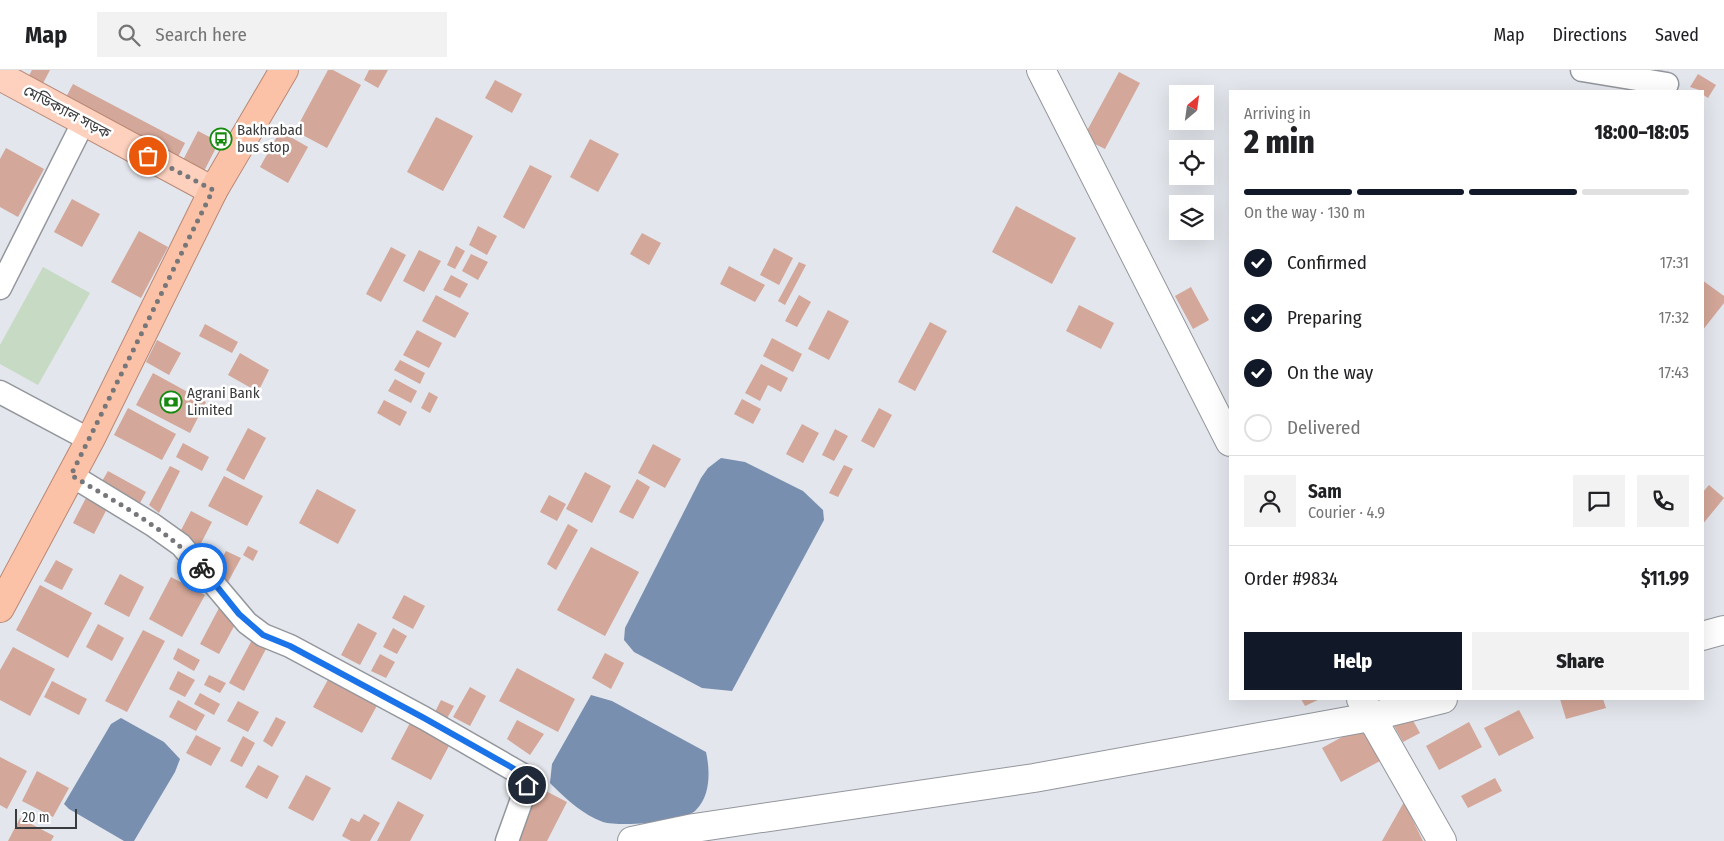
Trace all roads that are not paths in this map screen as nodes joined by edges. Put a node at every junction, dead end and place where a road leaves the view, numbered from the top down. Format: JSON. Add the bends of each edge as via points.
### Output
{"nodes":[{"id":1,"x":284,"y":70,"type":"edge"},
{"id":2,"x":1041,"y":70,"type":"edge"},
{"id":3,"x":1582,"y":70,"type":"edge"},
{"id":4,"x":0,"y":76,"type":"edge"},
{"id":5,"x":1663,"y":90,"type":"edge"},
{"id":6,"x":84,"y":120,"type":"junction"},
{"id":7,"x":213,"y":190,"type":"junction"},
{"id":8,"x":0,"y":288,"type":"edge"},
{"id":9,"x":0,"y":392,"type":"edge"},
{"id":10,"x":90,"y":440,"type":"junction"},
{"id":11,"x":1229,"y":440,"type":"edge"},
{"id":12,"x":71,"y":475,"type":"junction"},
{"id":13,"x":0,"y":608,"type":"edge"},
{"id":14,"x":1724,"y":630,"type":"edge"},
{"id":15,"x":1704,"y":635,"type":"edge"},
{"id":16,"x":1434,"y":700,"type":"edge"},
{"id":17,"x":1366,"y":708,"type":"edge"},
{"id":18,"x":507,"y":841,"type":"edge"},
{"id":19,"x":632,"y":841,"type":"edge"},
{"id":20,"x":1442,"y":841,"type":"edge"}],
"edges":[{"from":1,"to":7,"type":"highway"},
{"from":2,"to":11,"type":"street"},
{"from":3,"to":5,"type":"street","via":[[1666,84]]},
{"from":4,"to":6,"type":"main road","name":"মেডিক্যাল সড়ক"},
{"from":6,"to":7,"type":"main road","name":"মেডিক্যাল সড়ক"},
{"from":6,"to":8,"type":"street"},
{"from":7,"to":10,"type":"highway"},
{"from":9,"to":10,"type":"street"},
{"from":10,"to":12,"type":"highway"},
{"from":12,"to":13,"type":"highway"},
{"from":12,"to":18,"type":"street","via":[[181,545],[247,623],[263,635],[416,713],[523,775],[527,785]]},
{"from":14,"to":15,"type":"street"},
{"from":16,"to":17,"type":"street"},
{"from":17,"to":19,"type":"street","via":[[1034,778],[694,828]]},
{"from":17,"to":20,"type":"street"}]}
